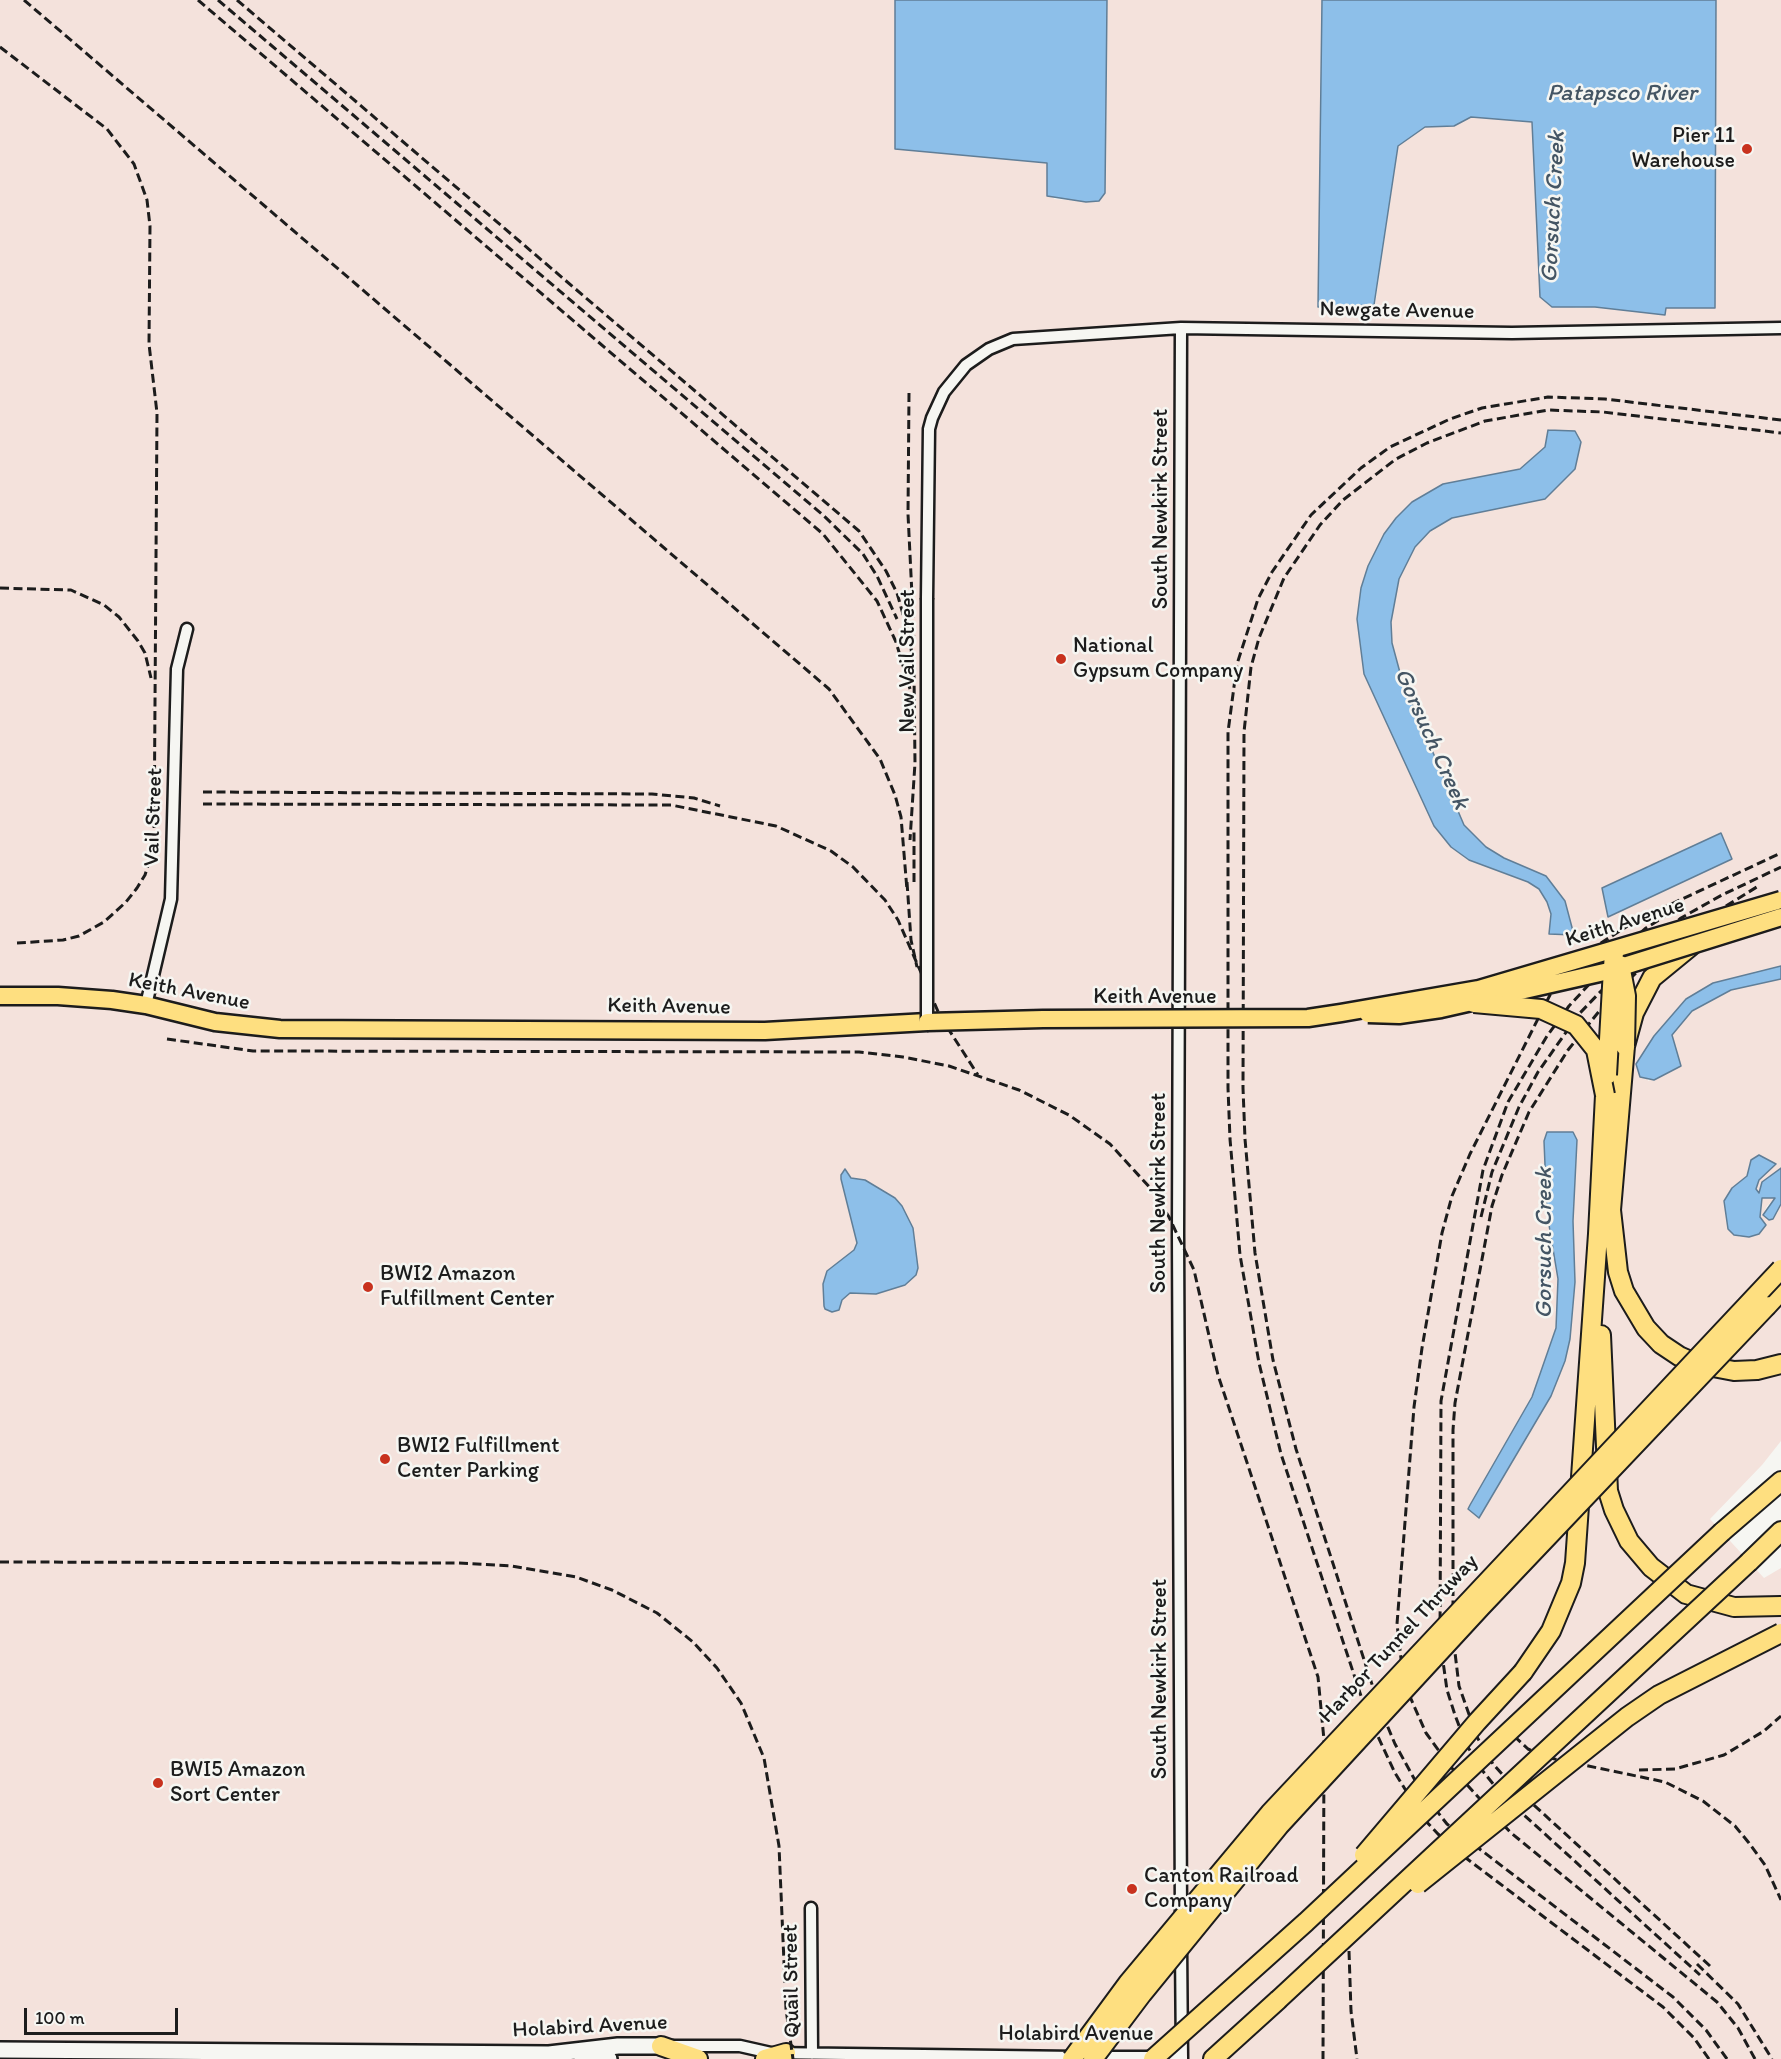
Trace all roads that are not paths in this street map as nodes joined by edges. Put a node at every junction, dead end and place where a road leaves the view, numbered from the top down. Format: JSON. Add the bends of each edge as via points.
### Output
{"nodes":[{"id":1,"x":1181,"y":328,"type":"junction"},
{"id":2,"x":1781,"y":328,"type":"edge"},
{"id":3,"x":1013,"y":339,"type":"joint"},
{"id":4,"x":187,"y":629,"type":"dead end"},
{"id":5,"x":1781,"y":900,"type":"edge"},
{"id":6,"x":1781,"y":917,"type":"edge"},
{"id":7,"x":1691,"y":946,"type":"junction"},
{"id":8,"x":1616,"y":962,"type":"junction"},
{"id":9,"x":0,"y":996,"type":"edge"},
{"id":10,"x":1474,"y":1003,"type":"junction"},
{"id":11,"x":146,"y":1005,"type":"junction"},
{"id":12,"x":1341,"y":1013,"type":"junction"},
{"id":13,"x":1178,"y":1017,"type":"junction"},
{"id":14,"x":977,"y":1018,"type":"dead end"},
{"id":15,"x":927,"y":1023,"type":"junction"},
{"id":16,"x":1625,"y":1046,"type":"junction"},
{"id":17,"x":1605,"y":1095,"type":"junction"},
{"id":18,"x":1598,"y":1234,"type":"junction"},
{"id":19,"x":1781,"y":1269,"type":"edge"},
{"id":20,"x":1781,"y":1292,"type":"edge"},
{"id":21,"x":1774,"y":1304,"type":"edge"},
{"id":22,"x":1781,"y":1364,"type":"edge"},
{"id":23,"x":1757,"y":1370,"type":"junction"},
{"id":24,"x":1781,"y":1371,"type":"edge"},
{"id":25,"x":1781,"y":1481,"type":"edge"},
{"id":26,"x":1781,"y":1531,"type":"edge"},
{"id":27,"x":1781,"y":1538,"type":"edge"},
{"id":28,"x":1749,"y":1562,"type":"junction"},
{"id":29,"x":1781,"y":1606,"type":"edge"},
{"id":30,"x":1781,"y":1634,"type":"edge"},
{"id":31,"x":811,"y":1908,"type":"dead end"},
{"id":32,"x":1306,"y":1922,"type":"junction"},
{"id":33,"x":1278,"y":2000,"type":"junction"},
{"id":34,"x":0,"y":2050,"type":"edge"},
{"id":35,"x":667,"y":2053,"type":"edge"},
{"id":36,"x":786,"y":2053,"type":"junction"},
{"id":37,"x":549,"y":2054,"type":"junction"},
{"id":38,"x":812,"y":2054,"type":"junction"},
{"id":39,"x":934,"y":2058,"type":"edge"},
{"id":40,"x":1182,"y":2058,"type":"edge"},
{"id":41,"x":609,"y":2059,"type":"edge"},
{"id":42,"x":698,"y":2059,"type":"edge"},
{"id":43,"x":765,"y":2059,"type":"edge"},
{"id":44,"x":1072,"y":2059,"type":"edge"},
{"id":45,"x":1093,"y":2059,"type":"edge"},
{"id":46,"x":1153,"y":2059,"type":"edge"},
{"id":47,"x":1212,"y":2059,"type":"edge"}],
"edges":[{"from":1,"to":2,"type":"street","name":"Newgate Avenue","via":[[1512,333]]},
{"from":1,"to":3,"type":"street","name":"Newgate Avenue"},
{"from":1,"to":13,"type":"street","name":"South Newkirk Street"},
{"from":3,"to":15,"type":"street","name":"New Vail Street","bridge":true,"via":[[966,365],[944,392],[929,429]]},
{"from":4,"to":11,"type":"street","name":"Vail Street","via":[[177,669],[171,898]]},
{"from":5,"to":8,"type":"main road","name":"Keith Avenue","bridge":true},
{"from":6,"to":7,"type":"main road","name":"Keith Avenue","bridge":true},
{"from":7,"to":8,"type":"main road","name":"Keith Avenue","bridge":true},
{"from":7,"to":16,"type":"highway","bridge":true,"via":[[1652,978],[1634,1013]]},
{"from":8,"to":10,"type":"main road","name":"Keith Avenue","bridge":true},
{"from":8,"to":12,"type":"main road","name":"Keith Avenue","bridge":true},
{"from":8,"to":16,"type":"highway","bridge":true,"via":[[1626,996]]},
{"from":8,"to":17,"type":"highway","bridge":true},
{"from":9,"to":11,"type":"main road","name":"Keith Avenue","via":[[58,996]]},
{"from":10,"to":12,"type":"main road","name":"Keith Avenue","bridge":true,"via":[[1399,1016]]},
{"from":10,"to":17,"type":"highway","bridge":true,"via":[[1542,1009],[1576,1025],[1596,1050]]},
{"from":11,"to":15,"type":"main road","name":"Keith Avenue","via":[[215,1022],[280,1029],[796,1030]]},
{"from":12,"to":15,"type":"main road","name":"Keith Avenue","bridge":true,"via":[[1308,1018]]},
{"from":13,"to":14,"type":"street","name":"Keith Avenue"},
{"from":13,"to":40,"type":"street","name":"South Newkirk Street"},
{"from":16,"to":23,"type":"highway","bridge":true,"via":[[1611,1210],[1614,1250],[1624,1291],[1646,1328],[1661,1344],[1697,1364],[1734,1371]]},
{"from":17,"to":18,"type":"highway"},
{"from":18,"to":29,"type":"highway","bridge":true,"via":[[1608,1491],[1621,1526],[1651,1567],[1686,1594],[1734,1607]]},
{"from":18,"to":32,"type":"highway","bridge":true,"via":[[1578,1538],[1571,1583],[1562,1607],[1523,1672]]},
{"from":19,"to":44,"type":"highway","name":"Harbor Tunnel Thruway","bridge":true,"via":[[1270,1813],[1128,1983]]},
{"from":20,"to":21,"type":"highway","name":"Harbor Tunnel Thruway"},
{"from":21,"to":45,"type":"highway","name":"Harbor Tunnel Thruway","bridge":true,"via":[[1481,1606],[1279,1826]]},
{"from":22,"to":23,"type":"highway"},
{"from":23,"to":24,"type":"highway"},
{"from":25,"to":32,"type":"highway","bridge":true},
{"from":26,"to":28,"type":"highway"},
{"from":27,"to":28,"type":"highway"},
{"from":28,"to":33,"type":"highway","bridge":true},
{"from":30,"to":33,"type":"highway","bridge":true,"via":[[1679,1684],[1627,1717]]},
{"from":31,"to":38,"type":"street","name":"Quail Street"},
{"from":32,"to":46,"type":"highway","bridge":true},
{"from":33,"to":47,"type":"highway"},
{"from":34,"to":37,"type":"main road","name":"Holabird Avenue"},
{"from":35,"to":36,"type":"street","name":"Holabird Avenue","via":[[740,2046]]},
{"from":35,"to":37,"type":"main road","name":"Holabird Avenue","via":[[618,2046]]},
{"from":35,"to":42,"type":"highway"},
{"from":36,"to":38,"type":"street","name":"Holabird Avenue"},
{"from":36,"to":43,"type":"highway"},
{"from":37,"to":41,"type":"main road"},
{"from":38,"to":39,"type":"street","name":"Holabird Avenue"},
{"from":39,"to":40,"type":"street","name":"Holabird Avenue"}]}
